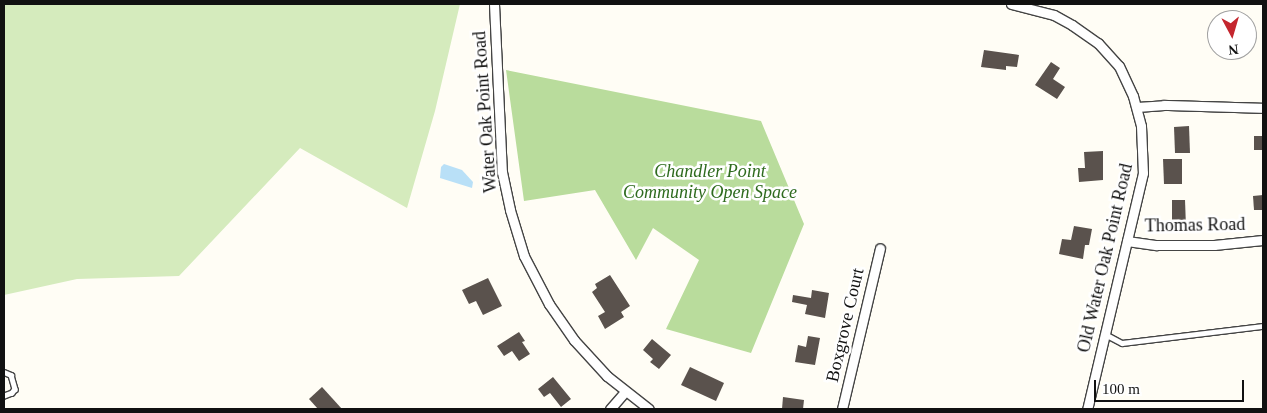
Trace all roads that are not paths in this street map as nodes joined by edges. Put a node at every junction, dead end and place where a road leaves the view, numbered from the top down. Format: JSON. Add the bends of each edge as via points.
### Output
{"nodes":[{"id":1,"x":494,"y":4,"type":"edge"},
{"id":2,"x":1011,"y":4,"type":"edge"},
{"id":3,"x":1137,"y":107,"type":"junction"},
{"id":4,"x":1263,"y":108,"type":"edge"},
{"id":5,"x":1263,"y":240,"type":"edge"},
{"id":6,"x":1127,"y":241,"type":"junction"},
{"id":7,"x":880,"y":248,"type":"dead end"},
{"id":8,"x":1263,"y":326,"type":"edge"},
{"id":9,"x":1104,"y":334,"type":"junction"},
{"id":10,"x":4,"y":372,"type":"edge"},
{"id":11,"x":625,"y":392,"type":"junction"},
{"id":12,"x":4,"y":396,"type":"edge"},
{"id":13,"x":610,"y":409,"type":"edge"},
{"id":14,"x":649,"y":409,"type":"edge"},
{"id":15,"x":842,"y":409,"type":"edge"},
{"id":16,"x":1087,"y":409,"type":"edge"}],
"edges":[{"from":1,"to":11,"type":"street","name":"Water Oak Point Road","via":[[502,172],[524,256],[549,304],[574,340],[592,362]]},
{"from":2,"to":3,"type":"street","name":"Old Water Oak Point Road","via":[[1054,15],[1098,43],[1119,66]]},
{"from":3,"to":4,"type":"street"},
{"from":3,"to":6,"type":"street","name":"Old Water Oak Point Road","via":[[1143,172]]},
{"from":5,"to":6,"type":"street","name":"Thomas Road","via":[[1214,245],[1157,245]]},
{"from":6,"to":9,"type":"street","name":"Old Water Oak Point Road"},
{"from":7,"to":15,"type":"street","name":"Boxgrove Court"},
{"from":8,"to":9,"type":"lane","via":[[1122,343]]},
{"from":9,"to":16,"type":"street","name":"Old Water Oak Point Road"},
{"from":10,"to":12,"type":"lane","via":[[11,375],[15,389]]},
{"from":11,"to":13,"type":"street"},
{"from":11,"to":14,"type":"street","name":"Water Oak Point Road"}]}
